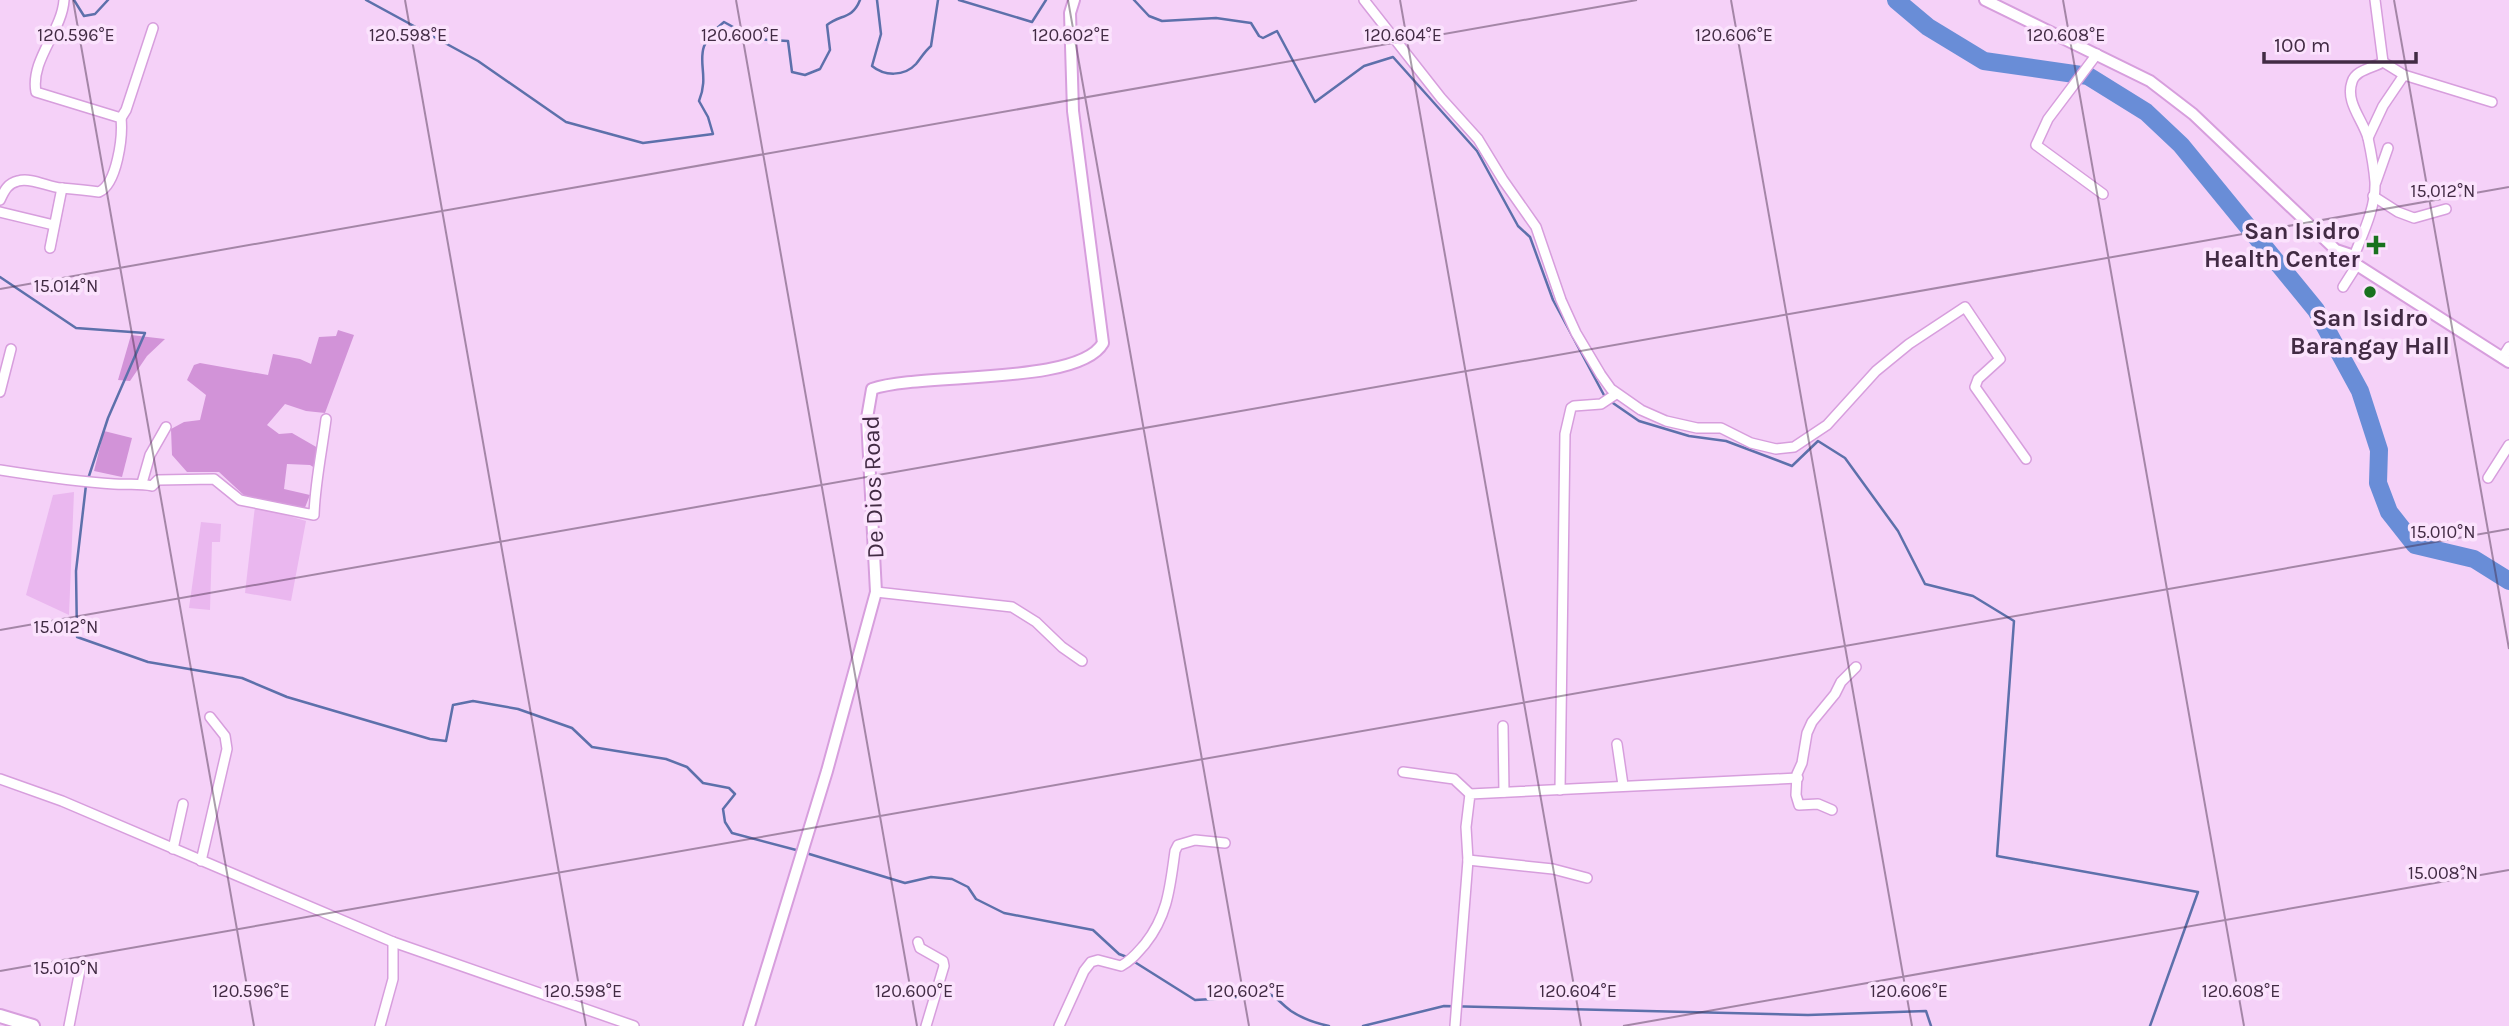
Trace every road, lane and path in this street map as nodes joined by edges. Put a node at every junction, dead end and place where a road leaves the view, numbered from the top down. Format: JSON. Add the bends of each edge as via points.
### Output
{"nodes":[{"id":1,"x":64,"y":0,"type":"edge"},
{"id":2,"x":1074,"y":0,"type":"edge"},
{"id":3,"x":1364,"y":0,"type":"edge"},
{"id":4,"x":1985,"y":0,"type":"edge"},
{"id":5,"x":2375,"y":0,"type":"edge"},
{"id":6,"x":153,"y":28,"type":"dead end"},
{"id":7,"x":2095,"y":58,"type":"junction"},
{"id":8,"x":2383,"y":62,"type":"junction"},
{"id":9,"x":2404,"y":75,"type":"junction"},
{"id":10,"x":2491,"y":102,"type":"dead end"},
{"id":11,"x":121,"y":118,"type":"junction"},
{"id":12,"x":2368,"y":138,"type":"junction"},
{"id":13,"x":2388,"y":148,"type":"dead end"},
{"id":14,"x":2375,"y":183,"type":"junction"},
{"id":15,"x":62,"y":188,"type":"junction"},
{"id":16,"x":2103,"y":194,"type":"dead end"},
{"id":17,"x":2373,"y":196,"type":"junction"},
{"id":18,"x":0,"y":200,"type":"edge"},
{"id":19,"x":2446,"y":209,"type":"dead end"},
{"id":20,"x":0,"y":212,"type":"edge"},
{"id":21,"x":54,"y":225,"type":"junction"},
{"id":22,"x":50,"y":248,"type":"dead end"},
{"id":23,"x":2355,"y":260,"type":"junction"},
{"id":24,"x":2343,"y":287,"type":"dead end"},
{"id":25,"x":2509,"y":347,"type":"edge"},
{"id":26,"x":11,"y":349,"type":"dead end"},
{"id":27,"x":2505,"y":360,"type":"edge"},
{"id":28,"x":0,"y":392,"type":"edge"},
{"id":29,"x":1614,"y":395,"type":"junction"},
{"id":30,"x":326,"y":419,"type":"dead end"},
{"id":31,"x":166,"y":426,"type":"dead end"},
{"id":32,"x":2509,"y":445,"type":"edge"},
{"id":33,"x":2026,"y":459,"type":"dead end"},
{"id":34,"x":0,"y":470,"type":"edge"},
{"id":35,"x":2488,"y":478,"type":"dead end"},
{"id":36,"x":142,"y":483,"type":"junction"},
{"id":37,"x":876,"y":592,"type":"junction"},
{"id":38,"x":1082,"y":661,"type":"dead end"},
{"id":39,"x":1856,"y":667,"type":"dead end"},
{"id":40,"x":210,"y":717,"type":"dead end"},
{"id":41,"x":1503,"y":726,"type":"dead end"},
{"id":42,"x":1617,"y":744,"type":"dead end"},
{"id":43,"x":1403,"y":772,"type":"dead end"},
{"id":44,"x":1798,"y":778,"type":"junction"},
{"id":45,"x":0,"y":779,"type":"edge"},
{"id":46,"x":1623,"y":785,"type":"junction"},
{"id":47,"x":1560,"y":790,"type":"junction"},
{"id":48,"x":1504,"y":792,"type":"junction"},
{"id":49,"x":1470,"y":794,"type":"junction"},
{"id":50,"x":183,"y":804,"type":"dead end"},
{"id":51,"x":1832,"y":810,"type":"dead end"},
{"id":52,"x":1225,"y":842,"type":"dead end"},
{"id":53,"x":173,"y":849,"type":"junction"},
{"id":54,"x":1468,"y":860,"type":"junction"},
{"id":55,"x":201,"y":861,"type":"junction"},
{"id":56,"x":1587,"y":878,"type":"dead end"},
{"id":57,"x":393,"y":942,"type":"junction"},
{"id":58,"x":918,"y":942,"type":"dead end"},
{"id":59,"x":81,"y":965,"type":"dead end"},
{"id":60,"x":0,"y":1016,"type":"edge"},
{"id":61,"x":33,"y":1026,"type":"edge"},
{"id":62,"x":69,"y":1026,"type":"edge"},
{"id":63,"x":380,"y":1026,"type":"edge"},
{"id":64,"x":634,"y":1026,"type":"edge"},
{"id":65,"x":749,"y":1026,"type":"edge"},
{"id":66,"x":926,"y":1026,"type":"edge"},
{"id":67,"x":1059,"y":1026,"type":"edge"},
{"id":68,"x":1455,"y":1026,"type":"edge"}],
"edges":[{"from":1,"to":11,"type":"street","via":[[35,80],[36,92]]},
{"from":2,"to":37,"type":"street","name":"De Dios Road","via":[[1070,13],[1073,111],[1103,343],[1086,358],[1050,369],[872,389],[867,418]]},
{"from":3,"to":29,"type":"street","via":[[1471,130],[1536,227],[1576,333]]},
{"from":4,"to":7,"type":"street"},
{"from":5,"to":8,"type":"street"},
{"from":6,"to":11,"type":"street"},
{"from":7,"to":16,"type":"street","via":[[2048,119],[2036,145]]},
{"from":7,"to":23,"type":"street","via":[[2150,81],[2193,114],[2336,250]]},
{"from":8,"to":9,"type":"street"},
{"from":8,"to":12,"type":"street","via":[[2352,78],[2351,101]]},
{"from":9,"to":10,"type":"street"},
{"from":9,"to":12,"type":"street"},
{"from":11,"to":15,"type":"street","via":[[119,151],[106,188],[99,192]]},
{"from":12,"to":14,"type":"street"},
{"from":13,"to":14,"type":"street"},
{"from":14,"to":17,"type":"street"},
{"from":15,"to":18,"type":"street","via":[[16,181],[8,185]]},
{"from":15,"to":21,"type":"street"},
{"from":17,"to":19,"type":"street","via":[[2414,218]]},
{"from":17,"to":23,"type":"street"},
{"from":20,"to":21,"type":"street"},
{"from":21,"to":22,"type":"street"},
{"from":23,"to":24,"type":"street"},
{"from":23,"to":27,"type":"street"},
{"from":25,"to":27,"type":"street"},
{"from":26,"to":28,"type":"street"},
{"from":29,"to":33,"type":"street","via":[[1666,421],[1721,429],[1751,443],[1786,450],[1827,425],[1875,370],[1965,307],[2000,359],[1975,387]]},
{"from":29,"to":47,"type":"street","via":[[1601,404],[1571,408],[1565,434]]},
{"from":30,"to":36,"type":"street","via":[[314,515],[240,500],[214,479],[158,480],[152,486]]},
{"from":31,"to":36,"type":"street","via":[[150,454]]},
{"from":32,"to":35,"type":"street"},
{"from":34,"to":36,"type":"street"},
{"from":37,"to":38,"type":"street","via":[[1012,607]]},
{"from":37,"to":65,"type":"street","name":"De Dios Road"},
{"from":39,"to":44,"type":"street","via":[[1812,722]]},
{"from":40,"to":55,"type":"street","via":[[225,736],[227,749]]},
{"from":41,"to":48,"type":"street"},
{"from":42,"to":46,"type":"street"},
{"from":43,"to":49,"type":"street","via":[[1454,779]]},
{"from":44,"to":46,"type":"street"},
{"from":44,"to":51,"type":"street","via":[[1799,805],[1818,804]]},
{"from":45,"to":53,"type":"street"},
{"from":46,"to":47,"type":"street"},
{"from":47,"to":48,"type":"street"},
{"from":48,"to":49,"type":"street"},
{"from":49,"to":54,"type":"street"},
{"from":50,"to":53,"type":"street"},
{"from":52,"to":67,"type":"street","via":[[1195,840],[1178,845],[1167,907],[1155,931],[1121,966],[1091,962]]},
{"from":53,"to":55,"type":"street"},
{"from":54,"to":56,"type":"street","via":[[1553,869]]},
{"from":54,"to":68,"type":"street"},
{"from":55,"to":57,"type":"street"},
{"from":57,"to":63,"type":"street","via":[[393,979]]},
{"from":57,"to":64,"type":"street"},
{"from":58,"to":66,"type":"street","via":[[944,966]]},
{"from":59,"to":62,"type":"street"},
{"from":60,"to":61,"type":"main road"}]}
